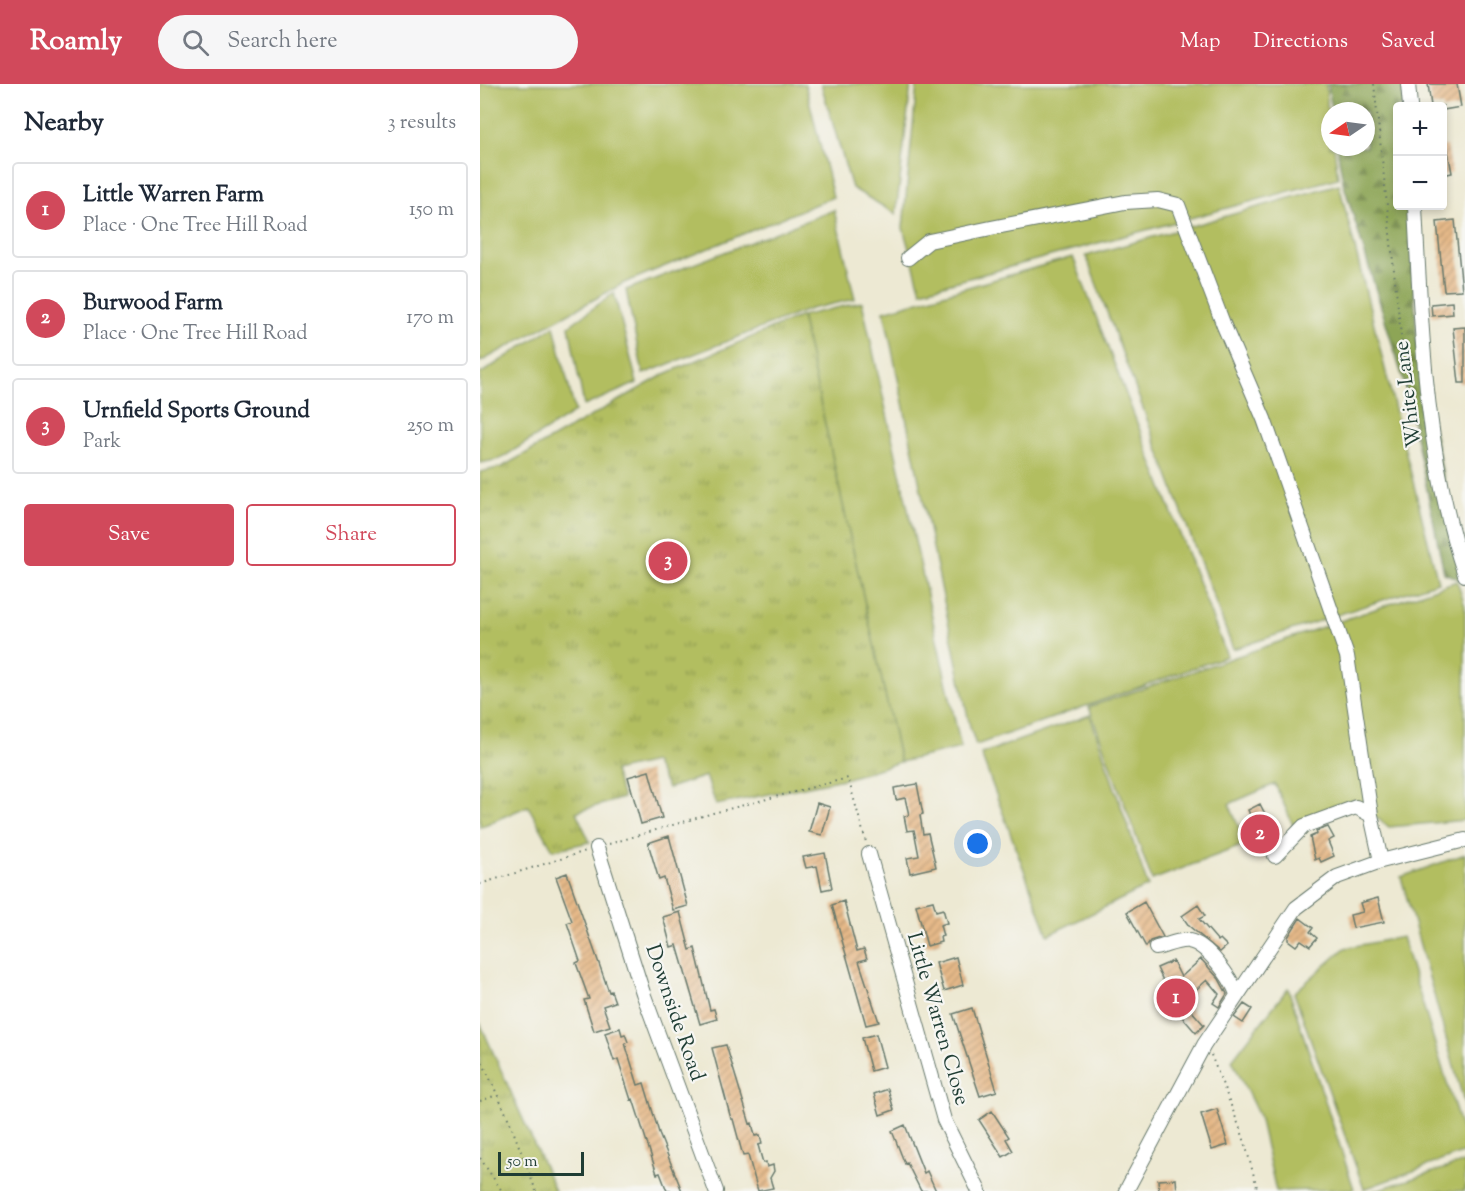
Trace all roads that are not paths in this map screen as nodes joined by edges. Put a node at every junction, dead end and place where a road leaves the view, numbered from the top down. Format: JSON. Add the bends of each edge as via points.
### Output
{"nodes":[{"id":1,"x":1408,"y":84,"type":"edge"},
{"id":2,"x":1410,"y":102,"type":"edge"},
{"id":3,"x":1414,"y":210,"type":"edge"},
{"id":4,"x":909,"y":258,"type":"dead end"},
{"id":5,"x":1465,"y":575,"type":"edge"},
{"id":6,"x":1371,"y":815,"type":"junction"},
{"id":7,"x":1465,"y":840,"type":"edge"},
{"id":8,"x":597,"y":848,"type":"road end"},
{"id":9,"x":869,"y":854,"type":"road end"},
{"id":10,"x":1275,"y":856,"type":"dead end"},
{"id":11,"x":1381,"y":861,"type":"junction"},
{"id":12,"x":1156,"y":948,"type":"dead end"},
{"id":13,"x":1237,"y":994,"type":"junction"},
{"id":14,"x":716,"y":1191,"type":"edge"},
{"id":15,"x":979,"y":1191,"type":"edge"},
{"id":16,"x":1126,"y":1191,"type":"edge"}],
"edges":[{"from":1,"to":2,"type":"street"},
{"from":3,"to":5,"type":"street","name":"White Lane","via":[[1427,400],[1453,540]]},
{"from":4,"to":6,"type":"street","via":[[929,241],[991,228],[1125,202],[1158,200],[1178,205],[1264,419],[1347,656]]},
{"from":6,"to":10,"type":"street","via":[[1356,807],[1304,826]]},
{"from":6,"to":11,"type":"street"},
{"from":7,"to":11,"type":"street"},
{"from":8,"to":14,"type":"street","name":"Downside Road","via":[[643,993]]},
{"from":9,"to":15,"type":"street","name":"Little Warren Close","via":[[944,1120]]},
{"from":11,"to":13,"type":"street","via":[[1337,877],[1296,908]]},
{"from":12,"to":13,"type":"street","via":[[1184,941],[1196,943],[1231,978]]},
{"from":13,"to":16,"type":"street","via":[[1204,1045]]}]}
